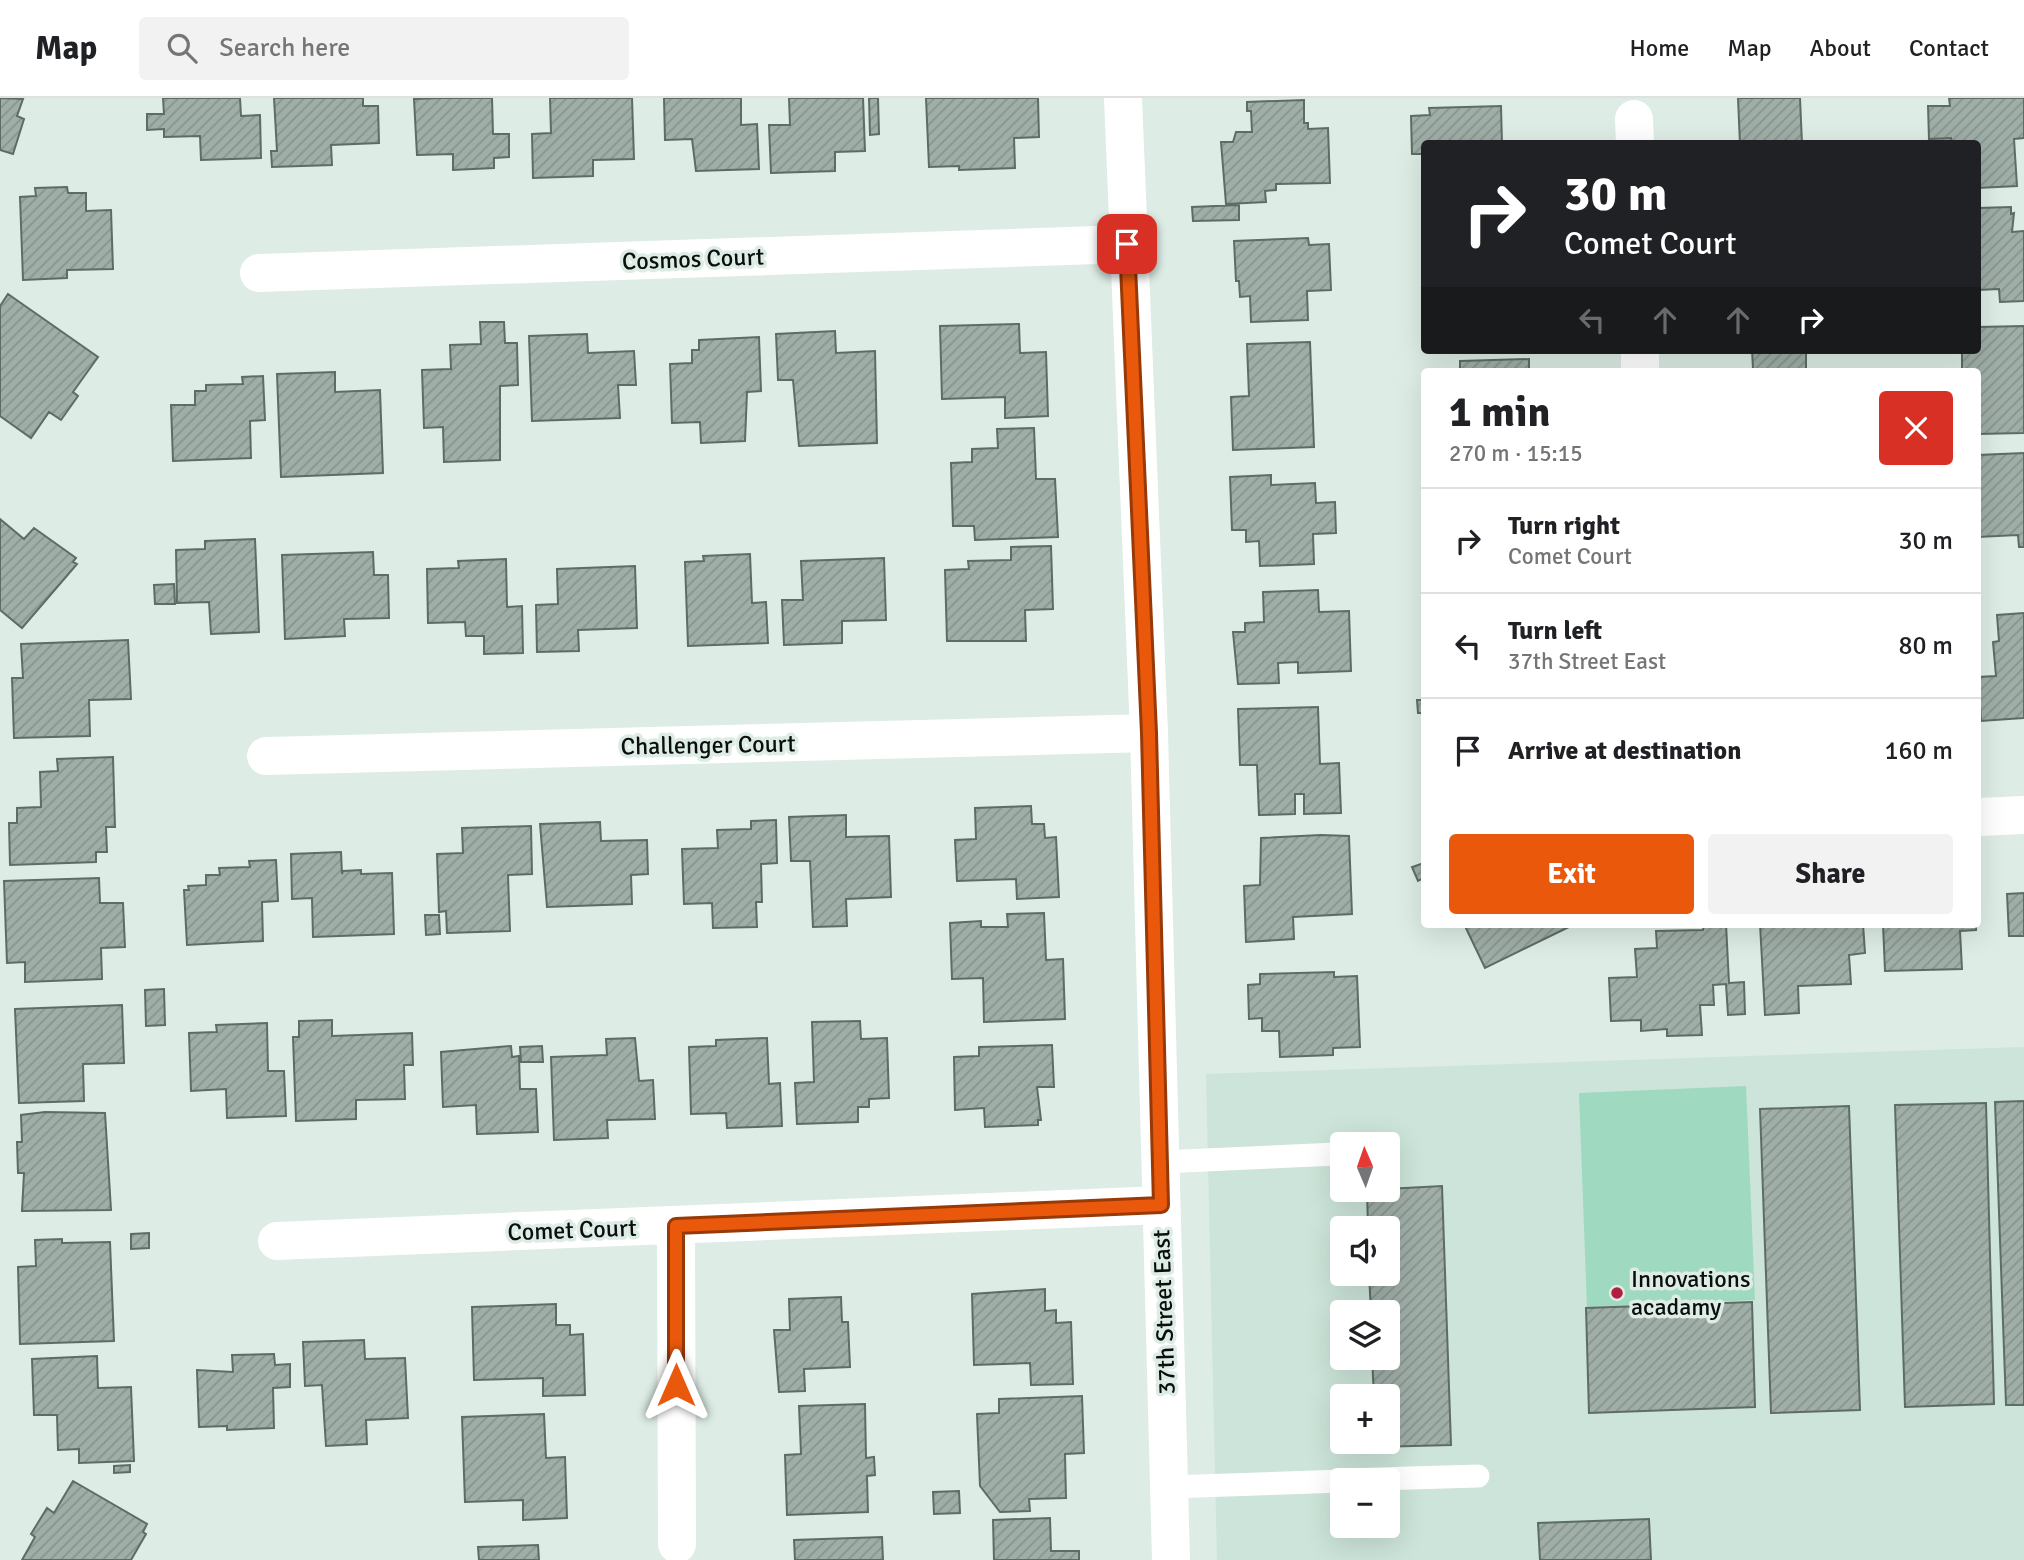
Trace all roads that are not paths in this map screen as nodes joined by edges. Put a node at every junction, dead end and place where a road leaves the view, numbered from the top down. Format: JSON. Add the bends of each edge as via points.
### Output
{"nodes":[{"id":1,"x":1123,"y":98,"type":"edge"},
{"id":2,"x":1127,"y":244,"type":"junction"},
{"id":3,"x":259,"y":273,"type":"dead end"},
{"id":4,"x":1149,"y":733,"type":"junction"},
{"id":5,"x":266,"y":756,"type":"dead end"},
{"id":6,"x":2024,"y":816,"type":"edge"},
{"id":7,"x":1981,"y":817,"type":"edge"},
{"id":8,"x":1330,"y":1154,"type":"edge"},
{"id":9,"x":1160,"y":1162,"type":"junction"},
{"id":10,"x":1161,"y":1205,"type":"junction"},
{"id":11,"x":676,"y":1226,"type":"junction"},
{"id":12,"x":276,"y":1241,"type":"dead end"},
{"id":13,"x":1478,"y":1476,"type":"dead end"},
{"id":14,"x":1400,"y":1478,"type":"edge"},
{"id":15,"x":1330,"y":1481,"type":"edge"},
{"id":16,"x":1169,"y":1487,"type":"junction"},
{"id":17,"x":677,"y":1544,"type":"dead end"},
{"id":18,"x":1171,"y":1560,"type":"edge"}],
"edges":[{"from":1,"to":2,"type":"street","name":"37th Street East"},
{"from":2,"to":3,"type":"street","name":"Cosmos Court"},
{"from":2,"to":4,"type":"street","name":"37th Street East"},
{"from":4,"to":5,"type":"street","name":"Challenger Court"},
{"from":4,"to":9,"type":"street","name":"37th Street East"},
{"from":6,"to":7,"type":"street"},
{"from":8,"to":9,"type":"lane"},
{"from":9,"to":10,"type":"street","name":"37th Street East"},
{"from":10,"to":11,"type":"street","name":"Comet Court"},
{"from":10,"to":16,"type":"street","name":"37th Street East"},
{"from":11,"to":12,"type":"street","name":"Comet Court"},
{"from":11,"to":17,"type":"street"},
{"from":13,"to":14,"type":"lane"},
{"from":15,"to":16,"type":"lane"},
{"from":16,"to":18,"type":"street","name":"37th Street East"}]}
